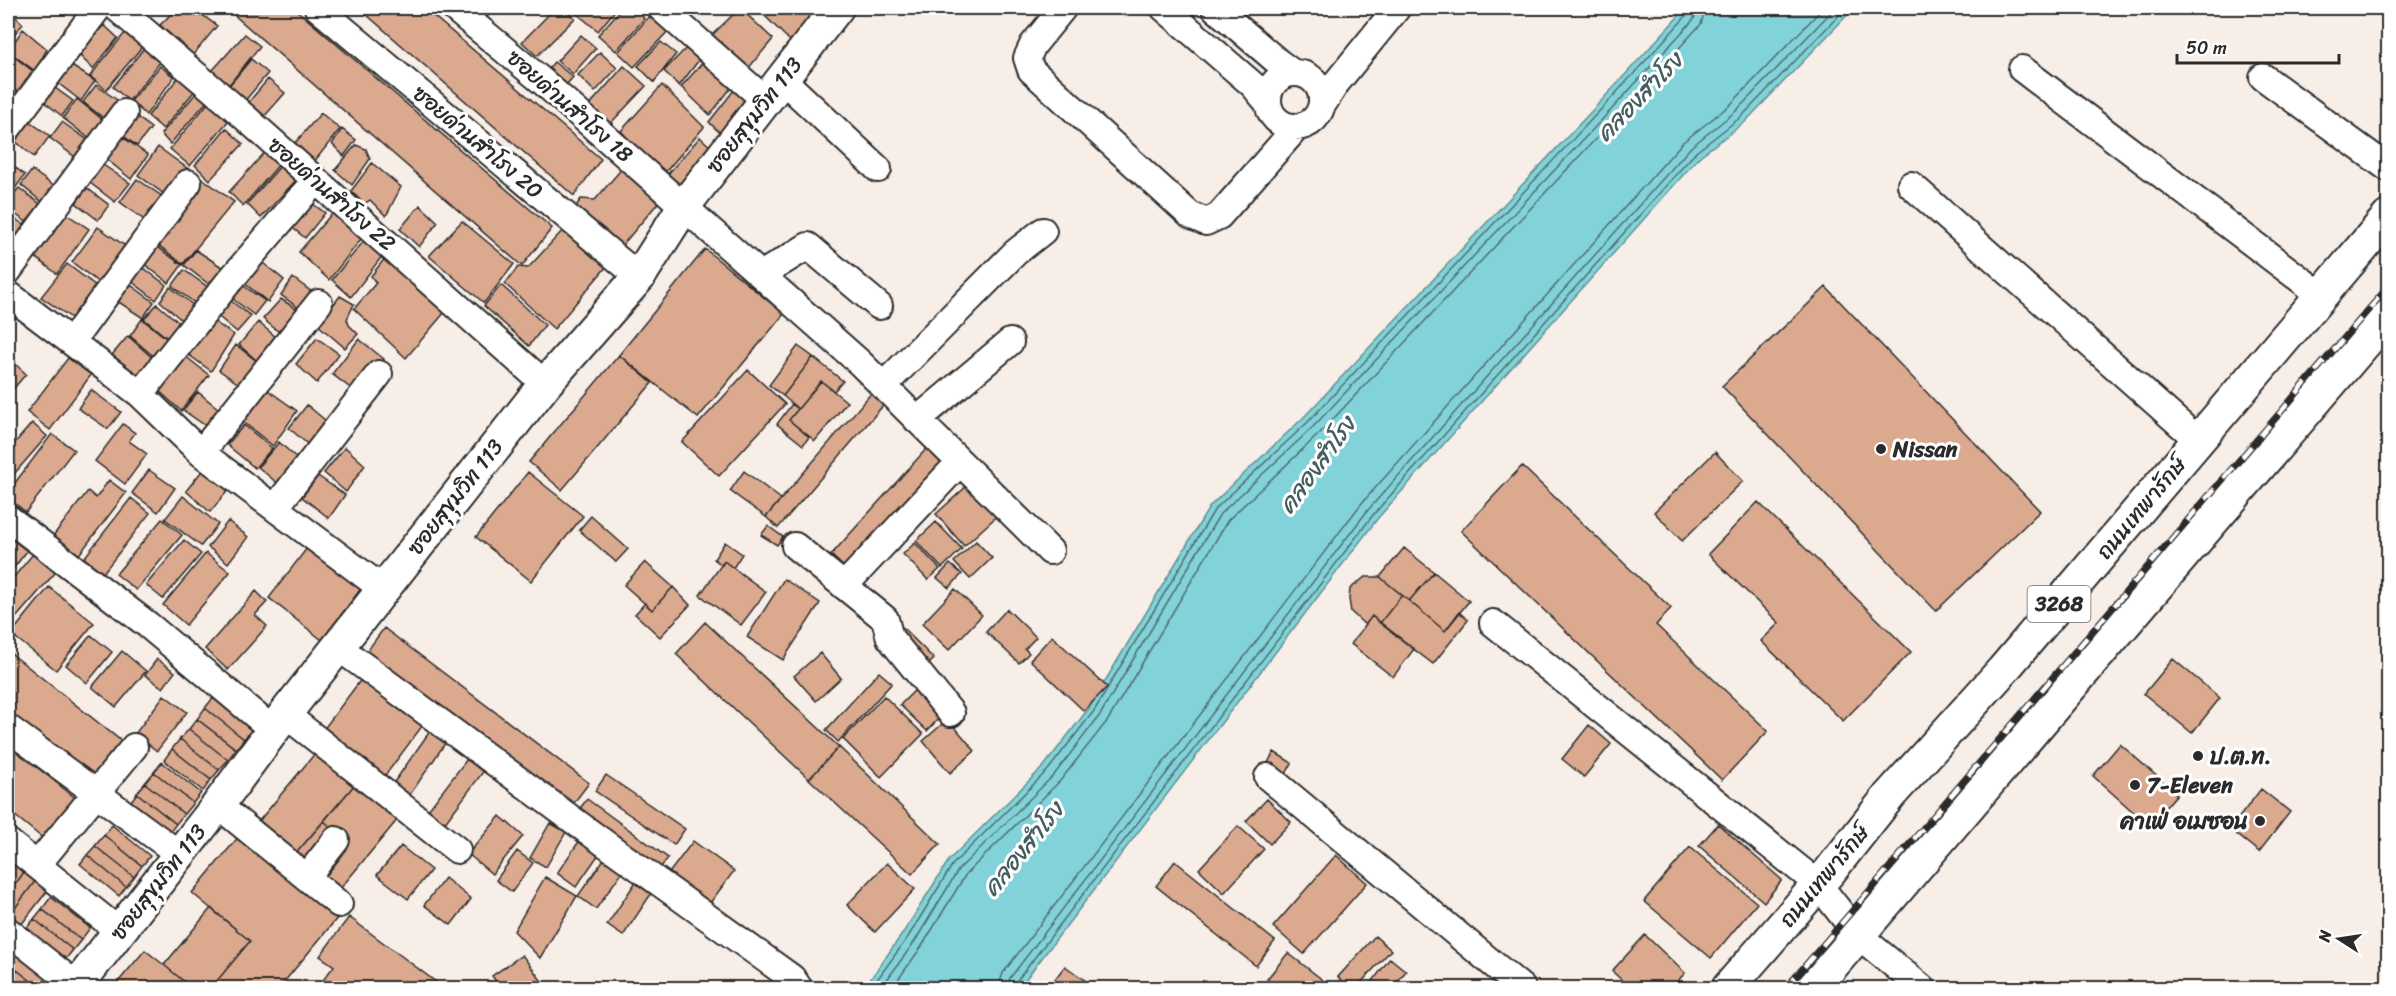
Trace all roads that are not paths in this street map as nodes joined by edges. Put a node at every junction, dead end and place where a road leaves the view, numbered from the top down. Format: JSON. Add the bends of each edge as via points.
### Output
{"nodes":[{"id":1,"x":98,"y":8,"type":"edge"},
{"id":2,"x":117,"y":8,"type":"edge"},
{"id":3,"x":318,"y":8,"type":"edge"},
{"id":4,"x":454,"y":8,"type":"edge"},
{"id":5,"x":661,"y":8,"type":"edge"},
{"id":6,"x":837,"y":8,"type":"edge"},
{"id":7,"x":1063,"y":8,"type":"edge"},
{"id":8,"x":1164,"y":8,"type":"edge"},
{"id":9,"x":1215,"y":8,"type":"edge"},
{"id":10,"x":1397,"y":8,"type":"edge"},
{"id":11,"x":2022,"y":69,"type":"dead end"},
{"id":12,"x":1293,"y":73,"type":"junction"},
{"id":13,"x":2263,"y":76,"type":"dead end"},
{"id":14,"x":774,"y":90,"type":"junction"},
{"id":15,"x":1268,"y":103,"type":"junction"},
{"id":16,"x":1321,"y":107,"type":"junction"},
{"id":17,"x":124,"y":113,"type":"dead end"},
{"id":18,"x":8,"y":128,"type":"edge"},
{"id":19,"x":1296,"y":128,"type":"junction"},
{"id":20,"x":2388,"y":168,"type":"edge"},
{"id":21,"x":878,"y":170,"type":"dead end"},
{"id":22,"x":315,"y":181,"type":"junction"},
{"id":23,"x":188,"y":183,"type":"dead end"},
{"id":24,"x":1911,"y":186,"type":"dead end"},
{"id":25,"x":684,"y":206,"type":"junction"},
{"id":26,"x":2388,"y":218,"type":"edge"},
{"id":27,"x":1043,"y":231,"type":"dead end"},
{"id":28,"x":8,"y":272,"type":"edge"},
{"id":29,"x":760,"y":274,"type":"junction"},
{"id":30,"x":639,"y":277,"type":"junction"},
{"id":31,"x":8,"y":294,"type":"edge"},
{"id":32,"x":2321,"y":295,"type":"junction"},
{"id":33,"x":319,"y":303,"type":"dead end"},
{"id":34,"x":879,"y":306,"type":"dead end"},
{"id":35,"x":2383,"y":332,"type":"edge"},
{"id":36,"x":72,"y":341,"type":"junction"},
{"id":37,"x":1010,"y":342,"type":"dead end"},
{"id":38,"x":379,"y":374,"type":"dead end"},
{"id":39,"x":545,"y":384,"type":"junction"},
{"id":40,"x":883,"y":386,"type":"junction"},
{"id":41,"x":140,"y":394,"type":"junction"},
{"id":42,"x":917,"y":420,"type":"junction"},
{"id":43,"x":2198,"y":440,"type":"junction"},
{"id":44,"x":201,"y":453,"type":"junction"},
{"id":45,"x":960,"y":462,"type":"junction"},
{"id":46,"x":275,"y":508,"type":"junction"},
{"id":47,"x":8,"y":518,"type":"edge"},
{"id":48,"x":795,"y":546,"type":"dead end"},
{"id":49,"x":1050,"y":551,"type":"dead end"},
{"id":50,"x":844,"y":586,"type":"junction"},
{"id":51,"x":383,"y":589,"type":"junction"},
{"id":52,"x":1493,"y":623,"type":"dead end"},
{"id":53,"x":338,"y":647,"type":"junction"},
{"id":54,"x":951,"y":713,"type":"dead end"},
{"id":55,"x":279,"y":722,"type":"junction"},
{"id":56,"x":8,"y":728,"type":"edge"},
{"id":57,"x":134,"y":747,"type":"dead end"},
{"id":58,"x":1268,"y":777,"type":"dead end"},
{"id":59,"x":95,"y":794,"type":"junction"},
{"id":60,"x":218,"y":805,"type":"junction"},
{"id":61,"x":336,"y":840,"type":"dead end"},
{"id":62,"x":8,"y":842,"type":"edge"},
{"id":63,"x":457,"y":850,"type":"dead end"},
{"id":64,"x":179,"y":854,"type":"junction"},
{"id":65,"x":37,"y":866,"type":"junction"},
{"id":66,"x":308,"y":877,"type":"junction"},
{"id":67,"x":1818,"y":884,"type":"junction"},
{"id":68,"x":339,"y":904,"type":"dead end"},
{"id":69,"x":8,"y":931,"type":"edge"},
{"id":70,"x":120,"y":932,"type":"junction"},
{"id":71,"x":1858,"y":935,"type":"junction"},
{"id":72,"x":78,"y":988,"type":"edge"},
{"id":73,"x":799,"y":988,"type":"edge"},
{"id":74,"x":1522,"y":988,"type":"edge"},
{"id":75,"x":1728,"y":988,"type":"edge"},
{"id":76,"x":1813,"y":988,"type":"edge"},
{"id":77,"x":1922,"y":988,"type":"edge"}],
"edges":[{"from":1,"to":18,"type":"street"},
{"from":2,"to":22,"type":"street","name":"ซอยด่านสำโรง 22"},
{"from":3,"to":30,"type":"street","name":"ซอยด่านสำโรง 20"},
{"from":4,"to":25,"type":"street","name":"ซอยด่านสำโรง 18"},
{"from":5,"to":14,"type":"street"},
{"from":6,"to":14,"type":"main road","name":"ซอยสุขุมวิท 113"},
{"from":7,"to":19,"type":"street","via":[[1033,45],[1027,58],[1031,70],[1190,215],[1206,222],[1219,216]]},
{"from":8,"to":15,"type":"street","via":[[1253,85]]},
{"from":9,"to":12,"type":"street"},
{"from":10,"to":16,"type":"street"},
{"from":11,"to":32,"type":"street"},
{"from":12,"to":15,"type":"street","via":[[1273,83]]},
{"from":12,"to":16,"type":"street","via":[[1307,75],[1314,81],[1322,97]]},
{"from":13,"to":20,"type":"street"},
{"from":14,"to":21,"type":"street"},
{"from":14,"to":25,"type":"main road","name":"ซอยสุขุมวิท 113"},
{"from":15,"to":19,"type":"street","via":[[1279,123]]},
{"from":16,"to":19,"type":"street","via":[[1312,122]]},
{"from":17,"to":28,"type":"street"},
{"from":22,"to":39,"type":"street","name":"ซอยด่านสำโรง 22"},
{"from":22,"to":41,"type":"street"},
{"from":23,"to":36,"type":"street"},
{"from":24,"to":43,"type":"street"},
{"from":25,"to":29,"type":"street","name":"ซอยด่านสำโรง 18"},
{"from":25,"to":30,"type":"main road","name":"ซอยสุขุมวิท 113"},
{"from":26,"to":32,"type":"main road","name":"ถนนเทพารักษ์","number":"3268"},
{"from":27,"to":40,"type":"street","via":[[1014,253]]},
{"from":29,"to":34,"type":"street","via":[[808,246]]},
{"from":29,"to":40,"type":"street","name":"ซอยด่านสำโรง 18"},
{"from":30,"to":39,"type":"main road","name":"ซอยสุขุมวิท 113"},
{"from":31,"to":36,"type":"street"},
{"from":32,"to":43,"type":"main road","name":"ถนนเทพารักษ์","number":"3268"},
{"from":33,"to":44,"type":"street"},
{"from":35,"to":71,"type":"main road","number":"3268"},
{"from":36,"to":41,"type":"street"},
{"from":37,"to":42,"type":"street"},
{"from":38,"to":46,"type":"street"},
{"from":39,"to":51,"type":"main road","name":"ซอยสุขุมวิท 113"},
{"from":40,"to":42,"type":"street","name":"ซอยด่านสำโรง 18"},
{"from":41,"to":44,"type":"street"},
{"from":42,"to":45,"type":"street","name":"ซอยด่านสำโรง 18"},
{"from":43,"to":67,"type":"main road","name":"ถนนเทพารักษ์","number":"3268","via":[[2003,670],[1890,795]]},
{"from":44,"to":46,"type":"street"},
{"from":45,"to":49,"type":"street","name":"ซอยด่านสำโรง 18"},
{"from":45,"to":50,"type":"street"},
{"from":46,"to":51,"type":"street"},
{"from":47,"to":55,"type":"street"},
{"from":48,"to":50,"type":"street"},
{"from":50,"to":54,"type":"street","via":[[885,619],[890,638]]},
{"from":51,"to":53,"type":"main road","name":"ซอยสุขุมวิท 113"},
{"from":52,"to":67,"type":"street"},
{"from":53,"to":55,"type":"main road","name":"ซอยสุขุมวิท 113"},
{"from":53,"to":73,"type":"street","via":[[792,978]]},
{"from":55,"to":60,"type":"main road","name":"ซอยสุขุมวิท 113"},
{"from":55,"to":63,"type":"street"},
{"from":56,"to":59,"type":"street"},
{"from":57,"to":59,"type":"street"},
{"from":58,"to":74,"type":"street"},
{"from":59,"to":64,"type":"street"},
{"from":59,"to":65,"type":"street"},
{"from":60,"to":64,"type":"main road","name":"ซอยสุขุมวิท 113"},
{"from":60,"to":66,"type":"street"},
{"from":61,"to":66,"type":"street"},
{"from":62,"to":65,"type":"street"},
{"from":64,"to":70,"type":"main road","name":"ซอยสุขุมวิท 113"},
{"from":65,"to":70,"type":"street"},
{"from":66,"to":68,"type":"street"},
{"from":67,"to":71,"type":"street"},
{"from":67,"to":75,"type":"main road","name":"ถนนเทพารักษ์","number":"3268"},
{"from":69,"to":72,"type":"street"},
{"from":70,"to":72,"type":"main road","name":"ซอยสุขุมวิท 113"},
{"from":71,"to":76,"type":"main road","number":"3268"},
{"from":71,"to":77,"type":"street"}]}
